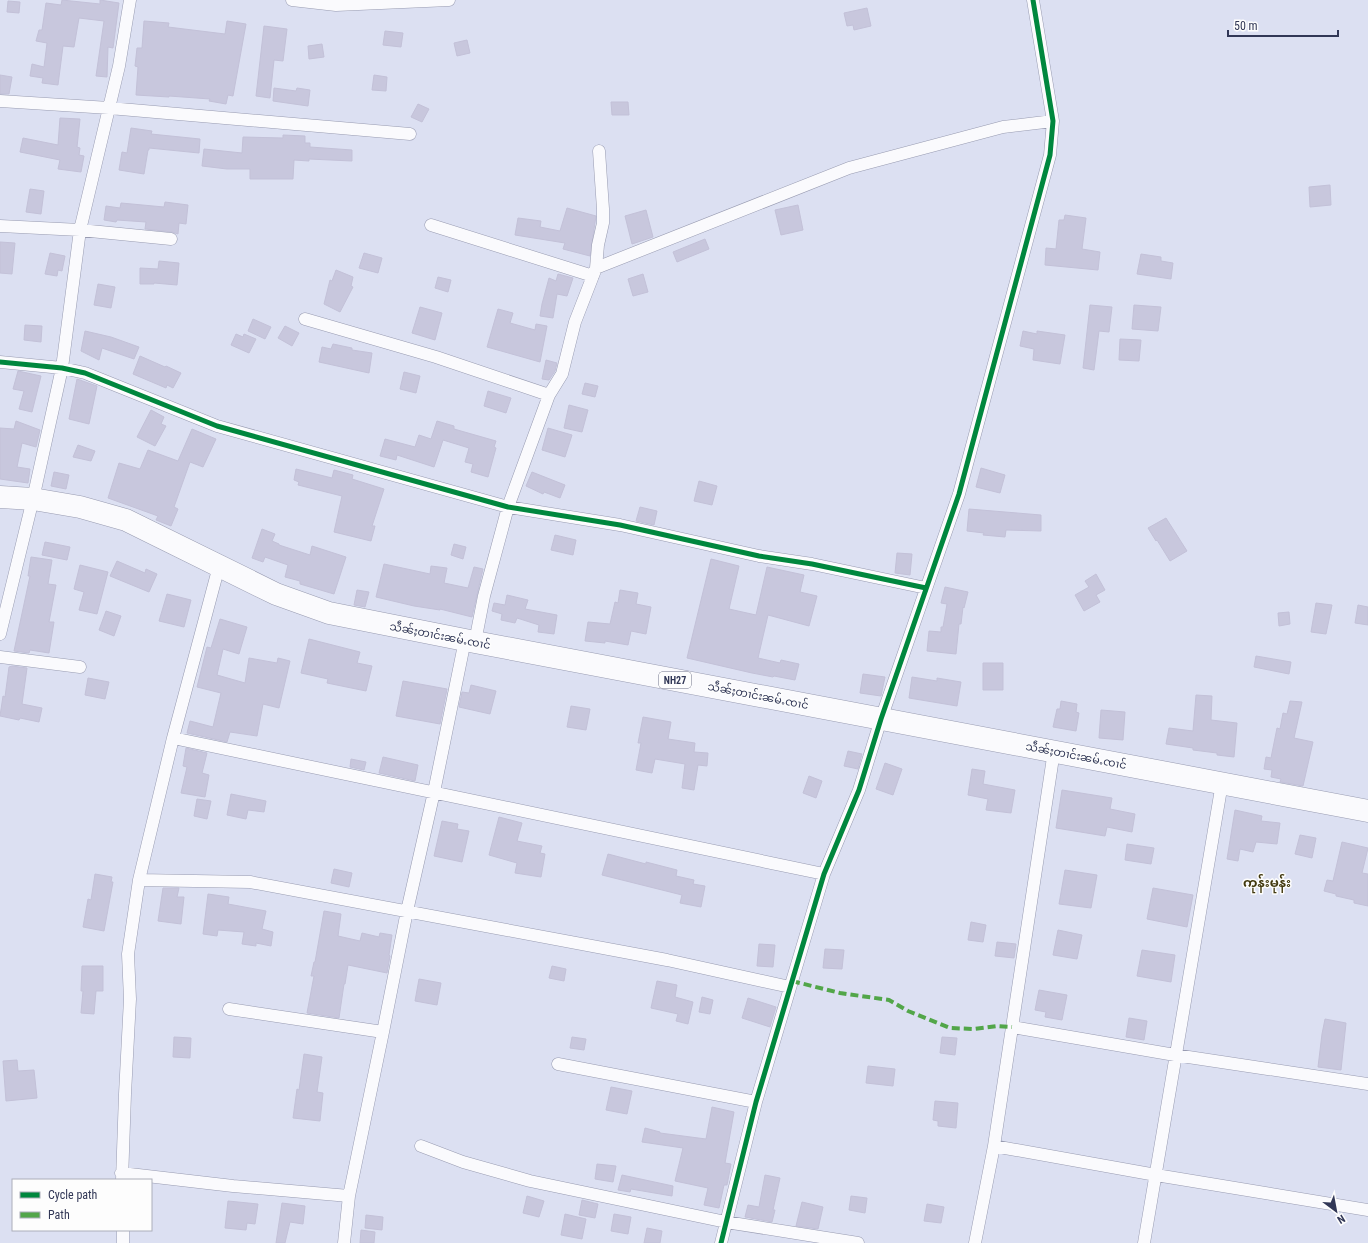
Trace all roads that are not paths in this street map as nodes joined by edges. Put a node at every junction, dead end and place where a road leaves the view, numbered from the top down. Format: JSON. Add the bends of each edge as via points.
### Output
{"nodes":[{"id":1,"x":130,"y":0,"type":"edge"},
{"id":2,"x":292,"y":0,"type":"edge"},
{"id":3,"x":449,"y":0,"type":"edge"},
{"id":4,"x":1033,"y":0,"type":"edge"},
{"id":5,"x":0,"y":101,"type":"edge"},
{"id":6,"x":109,"y":108,"type":"junction"},
{"id":7,"x":1053,"y":121,"type":"junction"},
{"id":8,"x":410,"y":134,"type":"dead end"},
{"id":9,"x":599,"y":151,"type":"dead end"},
{"id":10,"x":431,"y":225,"type":"dead end"},
{"id":11,"x":0,"y":226,"type":"edge"},
{"id":12,"x":80,"y":230,"type":"junction"},
{"id":13,"x":171,"y":239,"type":"dead end"},
{"id":14,"x":594,"y":272,"type":"junction"},
{"id":15,"x":305,"y":319,"type":"dead end"},
{"id":16,"x":0,"y":362,"type":"edge"},
{"id":17,"x":62,"y":368,"type":"junction"},
{"id":18,"x":549,"y":395,"type":"junction"},
{"id":19,"x":0,"y":497,"type":"edge"},
{"id":20,"x":33,"y":499,"type":"junction"},
{"id":21,"x":508,"y":507,"type":"junction"},
{"id":22,"x":219,"y":566,"type":"junction"},
{"id":23,"x":926,"y":588,"type":"junction"},
{"id":24,"x":0,"y":634,"type":"edge"},
{"id":25,"x":470,"y":641,"type":"junction"},
{"id":26,"x":0,"y":657,"type":"edge"},
{"id":27,"x":80,"y":667,"type":"dead end"},
{"id":28,"x":880,"y":719,"type":"junction"},
{"id":29,"x":173,"y":738,"type":"junction"},
{"id":30,"x":1054,"y":751,"type":"junction"},
{"id":31,"x":1222,"y":783,"type":"junction"},
{"id":32,"x":434,"y":792,"type":"junction"},
{"id":33,"x":1368,"y":810,"type":"edge"},
{"id":34,"x":824,"y":874,"type":"junction"},
{"id":35,"x":139,"y":880,"type":"junction"},
{"id":36,"x":407,"y":911,"type":"junction"},
{"id":37,"x":790,"y":987,"type":"junction"},
{"id":38,"x":229,"y":1009,"type":"dead end"},
{"id":39,"x":1012,"y":1027,"type":"junction"},
{"id":40,"x":383,"y":1032,"type":"junction"},
{"id":41,"x":1175,"y":1055,"type":"junction"},
{"id":42,"x":558,"y":1064,"type":"dead end"},
{"id":43,"x":1368,"y":1084,"type":"edge"},
{"id":44,"x":756,"y":1102,"type":"junction"},
{"id":45,"x":421,"y":1146,"type":"dead end"},
{"id":46,"x":994,"y":1146,"type":"junction"},
{"id":47,"x":1156,"y":1175,"type":"junction"},
{"id":48,"x":121,"y":1176,"type":"edge"},
{"id":49,"x":349,"y":1196,"type":"junction"},
{"id":50,"x":1368,"y":1210,"type":"edge"},
{"id":51,"x":726,"y":1222,"type":"junction"},
{"id":52,"x":123,"y":1231,"type":"edge"},
{"id":53,"x":123,"y":1243,"type":"edge"},
{"id":54,"x":344,"y":1243,"type":"edge"},
{"id":55,"x":721,"y":1243,"type":"edge"},
{"id":56,"x":858,"y":1243,"type":"edge"},
{"id":57,"x":975,"y":1243,"type":"edge"},
{"id":58,"x":1144,"y":1243,"type":"edge"}],
"edges":[{"from":1,"to":6,"type":"street"},
{"from":2,"to":3,"type":"street","via":[[336,5]]},
{"from":4,"to":7,"type":"street"},
{"from":5,"to":6,"type":"street"},
{"from":6,"to":8,"type":"street"},
{"from":6,"to":12,"type":"street"},
{"from":7,"to":14,"type":"street","via":[[1003,127],[849,168]]},
{"from":7,"to":23,"type":"street","via":[[1050,155],[958,494]]},
{"from":9,"to":14,"type":"street","via":[[604,209]]},
{"from":10,"to":14,"type":"street"},
{"from":11,"to":12,"type":"street"},
{"from":12,"to":13,"type":"street"},
{"from":12,"to":17,"type":"street"},
{"from":14,"to":18,"type":"street","via":[[575,322],[562,374]]},
{"from":15,"to":18,"type":"street","via":[[436,357]]},
{"from":16,"to":17,"type":"street"},
{"from":17,"to":20,"type":"street"},
{"from":17,"to":21,"type":"street","via":[[84,374],[217,426]]},
{"from":18,"to":21,"type":"street"},
{"from":19,"to":20,"type":"highway","name":"သဵၼ်ႈတၢင်းၼမ်ႉၸၢင်","number":"NH27"},
{"from":20,"to":22,"type":"highway","name":"သဵၼ်ႈတၢင်းၼမ်ႉၸၢင်","number":"NH27","via":[[80,507],[126,520]]},
{"from":20,"to":24,"type":"street"},
{"from":21,"to":23,"type":"street","via":[[620,525],[759,556],[812,564]]},
{"from":21,"to":25,"type":"street"},
{"from":22,"to":25,"type":"highway","name":"သဵၼ်ႈတၢင်းၼမ်ႉၸၢင်","number":"NH27","via":[[276,594],[329,613]]},
{"from":22,"to":29,"type":"street"},
{"from":23,"to":28,"type":"street"},
{"from":25,"to":28,"type":"highway","name":"သဵၼ်ႈတၢင်းၼမ်ႉၸၢင်","number":"NH27"},
{"from":25,"to":32,"type":"street"},
{"from":26,"to":27,"type":"street"},
{"from":28,"to":30,"type":"highway","name":"သဵၼ်ႈတၢင်းၼမ်ႉၸၢင်","number":"NH27"},
{"from":28,"to":34,"type":"street","via":[[859,790]]},
{"from":29,"to":32,"type":"street"},
{"from":29,"to":35,"type":"street"},
{"from":30,"to":31,"type":"highway","name":"သဵၼ်ႈတၢင်းၼမ်ႉၸၢင်","number":"NH27"},
{"from":30,"to":39,"type":"street"},
{"from":31,"to":33,"type":"highway","name":"သဵၼ်ႈတၢင်းၼမ်ႉၸၢင်","number":"NH27"},
{"from":31,"to":41,"type":"street"},
{"from":32,"to":34,"type":"street"},
{"from":32,"to":36,"type":"street"},
{"from":34,"to":37,"type":"street"},
{"from":35,"to":36,"type":"street","via":[[250,882]]},
{"from":35,"to":48,"type":"street","via":[[128,954],[130,998]]},
{"from":36,"to":37,"type":"street","via":[[667,960]]},
{"from":36,"to":40,"type":"street"},
{"from":37,"to":44,"type":"street"},
{"from":38,"to":40,"type":"street"},
{"from":39,"to":41,"type":"street"},
{"from":39,"to":46,"type":"street"},
{"from":40,"to":49,"type":"street"},
{"from":41,"to":43,"type":"street"},
{"from":41,"to":47,"type":"street"},
{"from":42,"to":44,"type":"street"},
{"from":44,"to":51,"type":"street"},
{"from":45,"to":51,"type":"street","via":[[463,1162],[530,1181]]},
{"from":46,"to":47,"type":"street"},
{"from":46,"to":57,"type":"street"},
{"from":47,"to":50,"type":"street"},
{"from":47,"to":58,"type":"street"},
{"from":48,"to":49,"type":"street"},
{"from":49,"to":54,"type":"street"},
{"from":51,"to":55,"type":"street"},
{"from":51,"to":56,"type":"street"},
{"from":52,"to":53,"type":"street"}]}
